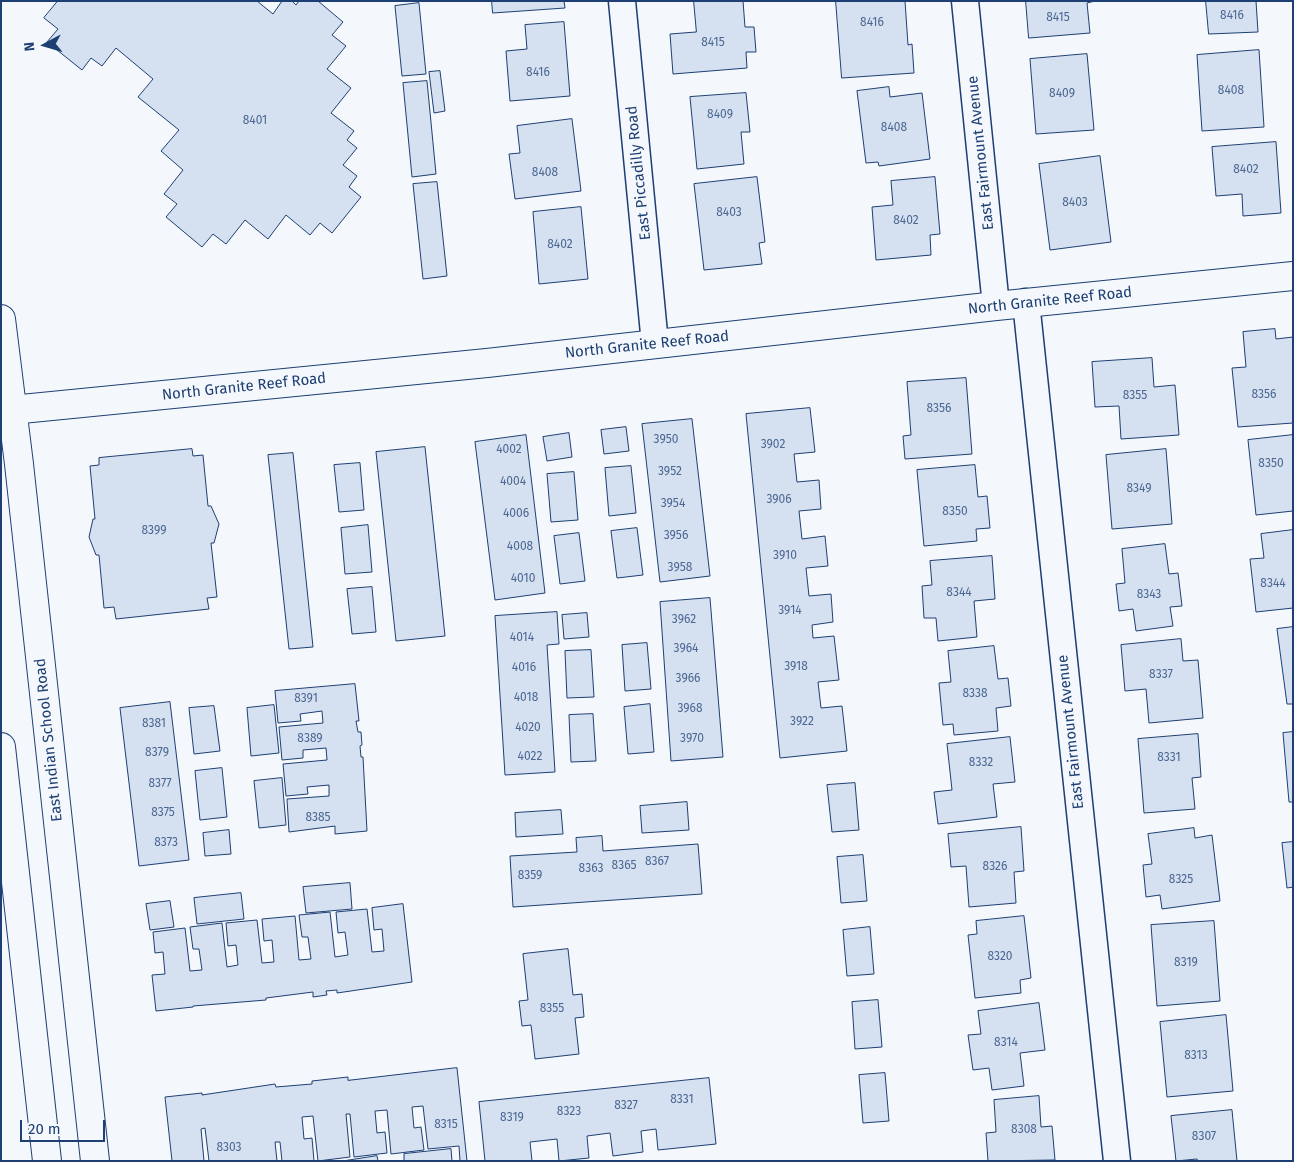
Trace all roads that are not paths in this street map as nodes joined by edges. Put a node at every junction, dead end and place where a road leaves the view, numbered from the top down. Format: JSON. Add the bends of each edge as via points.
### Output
{"nodes":[{"id":1,"x":622,"y":1,"type":"edge"},
{"id":2,"x":965,"y":1,"type":"edge"},
{"id":3,"x":1293,"y":276,"type":"edge"},
{"id":4,"x":1026,"y":302,"type":"junction"},
{"id":5,"x":996,"y":306,"type":"junction"},
{"id":6,"x":1,"y":319,"type":"edge"},
{"id":7,"x":655,"y":344,"type":"junction"},
{"id":8,"x":6,"y":410,"type":"edge"},
{"id":9,"x":1,"y":747,"type":"edge"},
{"id":10,"x":46,"y":1161,"type":"edge"},
{"id":11,"x":95,"y":1161,"type":"edge"},
{"id":12,"x":1117,"y":1161,"type":"edge"}],
"edges":[{"from":1,"to":7,"type":"street","name":"East Piccadilly Road"},
{"from":2,"to":5,"type":"street","name":"East Fairmount Avenue"},
{"from":3,"to":4,"type":"street","name":"North Granite Reef Road"},
{"from":4,"to":5,"type":"street","name":"North Granite Reef Road"},
{"from":4,"to":12,"type":"street","name":"East Fairmount Avenue"},
{"from":5,"to":7,"type":"street","name":"North Granite Reef Road"},
{"from":6,"to":8,"type":"street","name":"East Indian School Road"},
{"from":7,"to":8,"type":"street","name":"North Granite Reef Road"},
{"from":8,"to":11,"type":"street","name":"East Indian School Road","via":[[19,464]]},
{"from":9,"to":10,"type":"street"}]}
